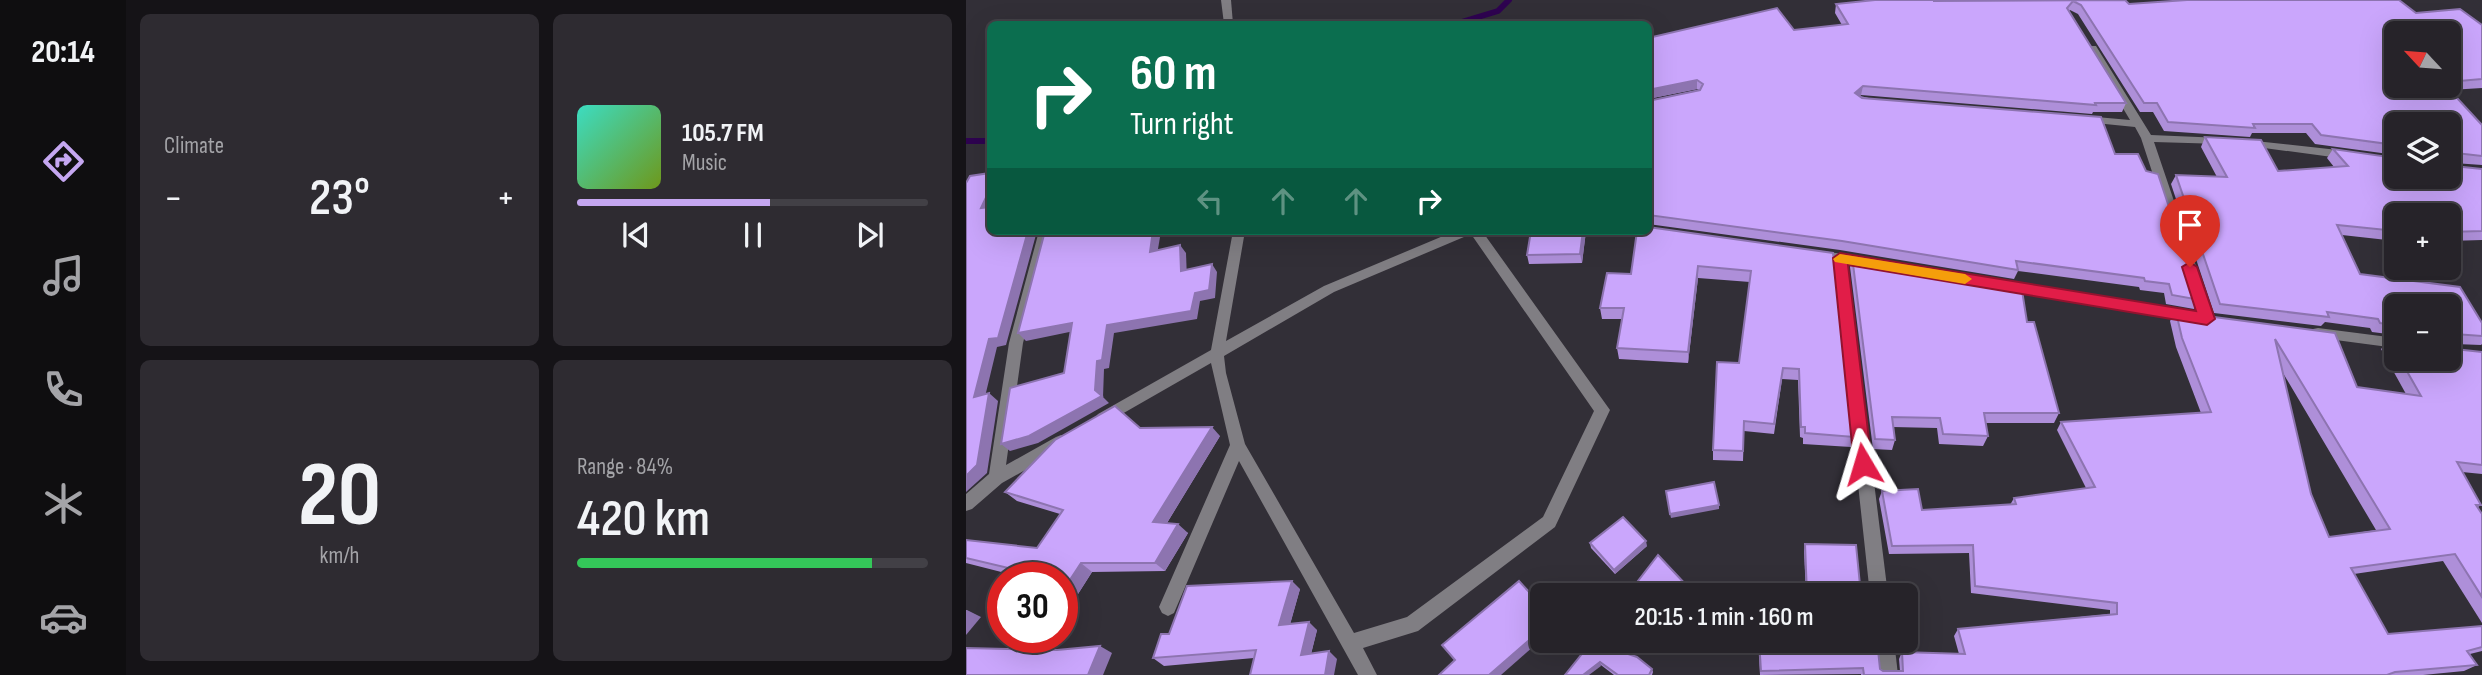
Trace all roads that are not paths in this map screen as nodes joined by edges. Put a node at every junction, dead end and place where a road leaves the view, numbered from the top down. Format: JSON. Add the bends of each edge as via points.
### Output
{"nodes":[{"id":1,"x":1226,"y":0,"type":"edge"},
{"id":2,"x":1229,"y":21,"type":"edge"},
{"id":3,"x":2084,"y":37,"type":"edge"},
{"id":4,"x":2070,"y":118,"type":"edge"},
{"id":5,"x":2139,"y":124,"type":"junction"},
{"id":6,"x":2147,"y":138,"type":"junction"},
{"id":7,"x":2355,"y":156,"type":"edge"},
{"id":8,"x":1044,"y":235,"type":"edge"},
{"id":9,"x":1238,"y":235,"type":"edge"},
{"id":10,"x":1457,"y":235,"type":"edge"},
{"id":11,"x":1478,"y":235,"type":"edge"},
{"id":12,"x":1801,"y":253,"type":"edge"},
{"id":13,"x":1840,"y":258,"type":"junction"},
{"id":14,"x":1881,"y":265,"type":"edge"},
{"id":15,"x":1990,"y":283,"type":"edge"},
{"id":16,"x":2301,"y":331,"type":"edge"},
{"id":17,"x":2384,"y":341,"type":"edge"},
{"id":18,"x":1217,"y":354,"type":"junction"},
{"id":19,"x":1238,"y":445,"type":"junction"},
{"id":20,"x":996,"y":478,"type":"junction"},
{"id":21,"x":966,"y":497,"type":"edge"},
{"id":22,"x":966,"y":504,"type":"edge"},
{"id":23,"x":1878,"y":583,"type":"edge"},
{"id":24,"x":1168,"y":607,"type":"dead end"},
{"id":25,"x":1350,"y":643,"type":"junction"},
{"id":26,"x":1886,"y":653,"type":"edge"},
{"id":27,"x":1368,"y":675,"type":"edge"},
{"id":28,"x":1889,"y":675,"type":"edge"}],
"edges":[{"from":1,"to":2,"type":"street"},
{"from":3,"to":5,"type":"street"},
{"from":4,"to":5,"type":"street"},
{"from":5,"to":6,"type":"street"},
{"from":6,"to":7,"type":"street","via":[[2273,144]]},
{"from":6,"to":15,"type":"street","via":[[2213,320]]},
{"from":8,"to":20,"type":"street","via":[[1016,343]]},
{"from":9,"to":18,"type":"street"},
{"from":10,"to":18,"type":"street","via":[[1329,289]]},
{"from":11,"to":25,"type":"street","via":[[1602,410],[1549,522],[1412,625]]},
{"from":12,"to":13,"type":"street"},
{"from":13,"to":14,"type":"street"},
{"from":13,"to":23,"type":"street"},
{"from":16,"to":17,"type":"street"},
{"from":18,"to":19,"type":"street"},
{"from":18,"to":20,"type":"street"},
{"from":19,"to":24,"type":"street"},
{"from":19,"to":25,"type":"street"},
{"from":20,"to":21,"type":"street"},
{"from":20,"to":22,"type":"street"},
{"from":25,"to":27,"type":"street"},
{"from":26,"to":28,"type":"street"}]}
